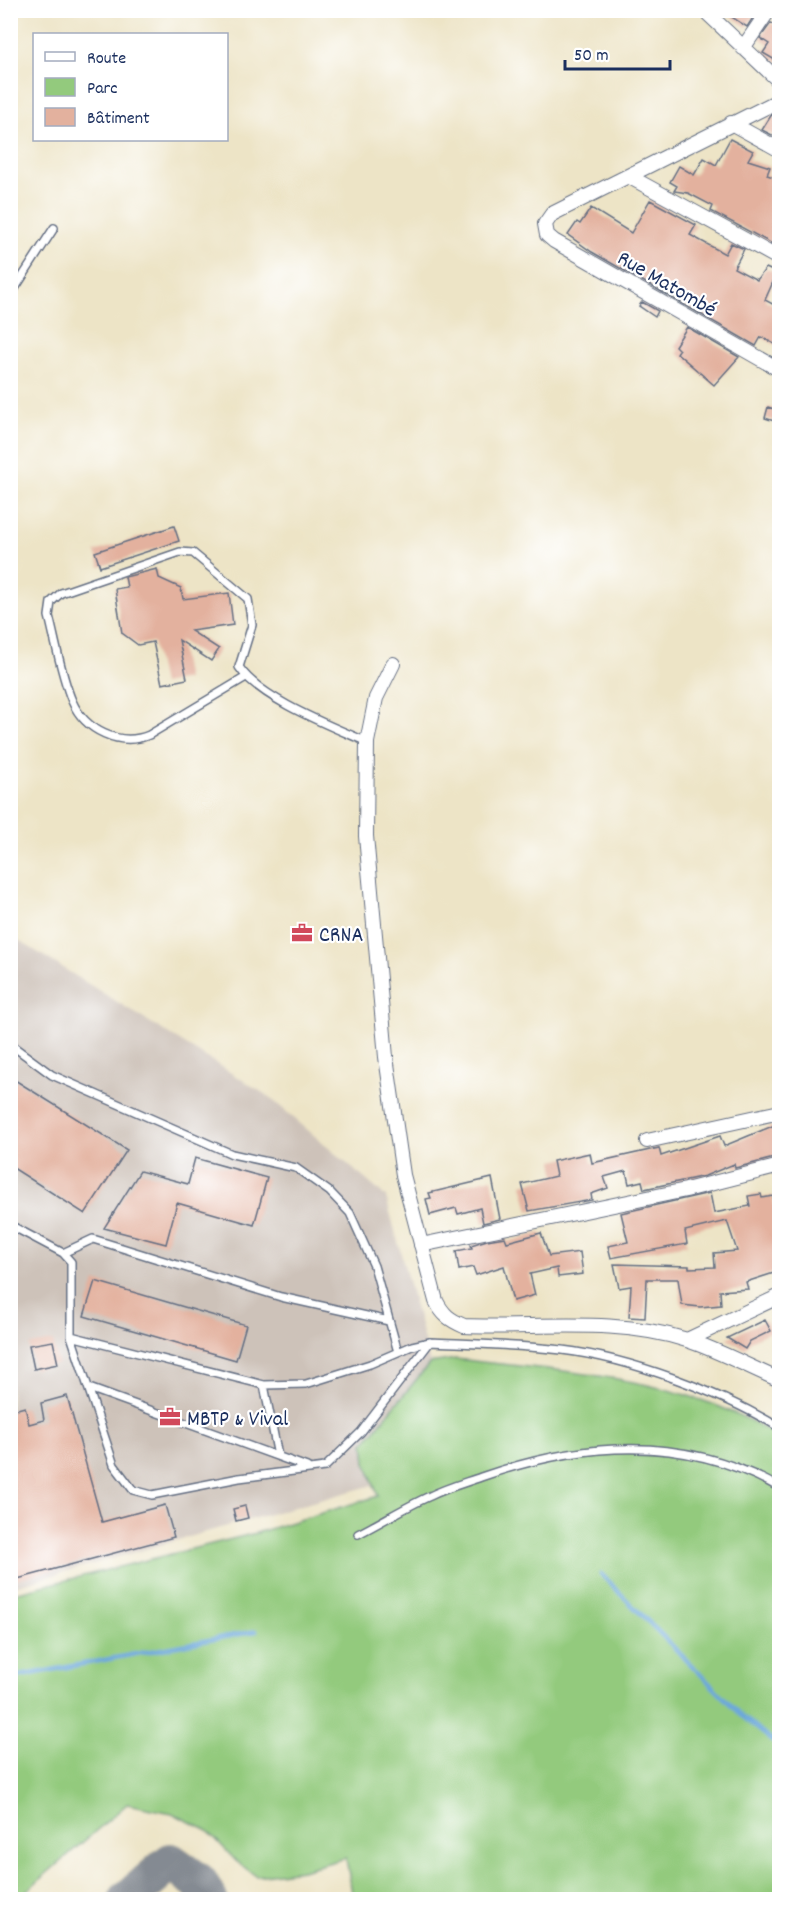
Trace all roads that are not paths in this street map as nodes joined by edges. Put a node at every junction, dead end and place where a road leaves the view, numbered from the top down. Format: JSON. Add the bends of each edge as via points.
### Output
{"nodes":[{"id":1,"x":704,"y":10,"type":"edge"},
{"id":2,"x":769,"y":10,"type":"edge"},
{"id":3,"x":743,"y":48,"type":"junction"},
{"id":4,"x":780,"y":82,"type":"edge"},
{"id":5,"x":780,"y":100,"type":"edge"},
{"id":6,"x":731,"y":123,"type":"junction"},
{"id":7,"x":780,"y":150,"type":"edge"},
{"id":8,"x":630,"y":177,"type":"junction"},
{"id":9,"x":54,"y":228,"type":"dead end"},
{"id":10,"x":780,"y":259,"type":"edge"},
{"id":11,"x":10,"y":296,"type":"edge"},
{"id":12,"x":780,"y":370,"type":"edge"},
{"id":13,"x":393,"y":664,"type":"dead end"},
{"id":14,"x":246,"y":678,"type":"junction"},
{"id":15,"x":367,"y":742,"type":"junction"},
{"id":16,"x":10,"y":1044,"type":"edge"},
{"id":17,"x":780,"y":1112,"type":"edge"},
{"id":18,"x":646,"y":1141,"type":"dead end"},
{"id":19,"x":780,"y":1166,"type":"edge"},
{"id":20,"x":10,"y":1225,"type":"edge"},
{"id":21,"x":421,"y":1245,"type":"junction"},
{"id":22,"x":63,"y":1253,"type":"junction"},
{"id":23,"x":780,"y":1296,"type":"edge"},
{"id":24,"x":389,"y":1321,"type":"junction"},
{"id":25,"x":71,"y":1336,"type":"junction"},
{"id":26,"x":687,"y":1340,"type":"junction"},
{"id":27,"x":430,"y":1342,"type":"junction"},
{"id":28,"x":398,"y":1352,"type":"junction"},
{"id":29,"x":780,"y":1380,"type":"edge"},
{"id":30,"x":264,"y":1385,"type":"junction"},
{"id":31,"x":88,"y":1388,"type":"junction"},
{"id":32,"x":780,"y":1428,"type":"edge"},
{"id":33,"x":279,"y":1456,"type":"junction"},
{"id":34,"x":310,"y":1468,"type":"junction"},
{"id":35,"x":780,"y":1488,"type":"edge"},
{"id":36,"x":358,"y":1534,"type":"dead end"}],
"edges":[{"from":1,"to":3,"type":"street"},
{"from":2,"to":3,"type":"street"},
{"from":3,"to":4,"type":"street"},
{"from":5,"to":6,"type":"street"},
{"from":6,"to":7,"type":"street"},
{"from":6,"to":8,"type":"street"},
{"from":8,"to":10,"type":"street"},
{"from":8,"to":12,"type":"street","name":"Rue Matombé","via":[[552,214],[544,224],[547,235]]},
{"from":9,"to":11,"type":"lane"},
{"from":13,"to":15,"type":"street","via":[[376,699]]},
{"from":14,"to":14,"type":"lane","via":[[148,735],[134,741],[113,738],[90,725],[72,702],[49,616],[51,602],[61,593],[180,552],[193,553],[248,599],[252,625],[239,667]]},
{"from":14,"to":15,"type":"lane","via":[[304,714]]},
{"from":15,"to":21,"type":"street","via":[[366,836],[386,1057],[403,1175]]},
{"from":16,"to":24,"type":"lane","via":[[52,1075],[232,1154],[296,1168],[330,1192],[350,1214],[374,1266]]},
{"from":17,"to":18,"type":"street"},
{"from":19,"to":21,"type":"street","via":[[686,1190]]},
{"from":20,"to":22,"type":"lane"},
{"from":21,"to":26,"type":"street","via":[[441,1311],[464,1326],[601,1326]]},
{"from":22,"to":24,"type":"lane","via":[[93,1239],[281,1297]]},
{"from":22,"to":25,"type":"lane","via":[[71,1262]]},
{"from":23,"to":26,"type":"street"},
{"from":24,"to":28,"type":"lane"},
{"from":25,"to":30,"type":"lane"},
{"from":25,"to":31,"type":"lane"},
{"from":26,"to":29,"type":"street"},
{"from":27,"to":28,"type":"lane"},
{"from":27,"to":32,"type":"lane","via":[[565,1350],[632,1366],[720,1398]]},
{"from":27,"to":34,"type":"lane","via":[[361,1432],[325,1467]]},
{"from":28,"to":30,"type":"lane","via":[[306,1384]]},
{"from":30,"to":33,"type":"lane"},
{"from":31,"to":33,"type":"lane"},
{"from":31,"to":34,"type":"lane","via":[[114,1465],[133,1490],[152,1495]]},
{"from":33,"to":34,"type":"lane"},
{"from":35,"to":36,"type":"lane","via":[[701,1455],[624,1447],[578,1451],[524,1462],[431,1495]]}]}
